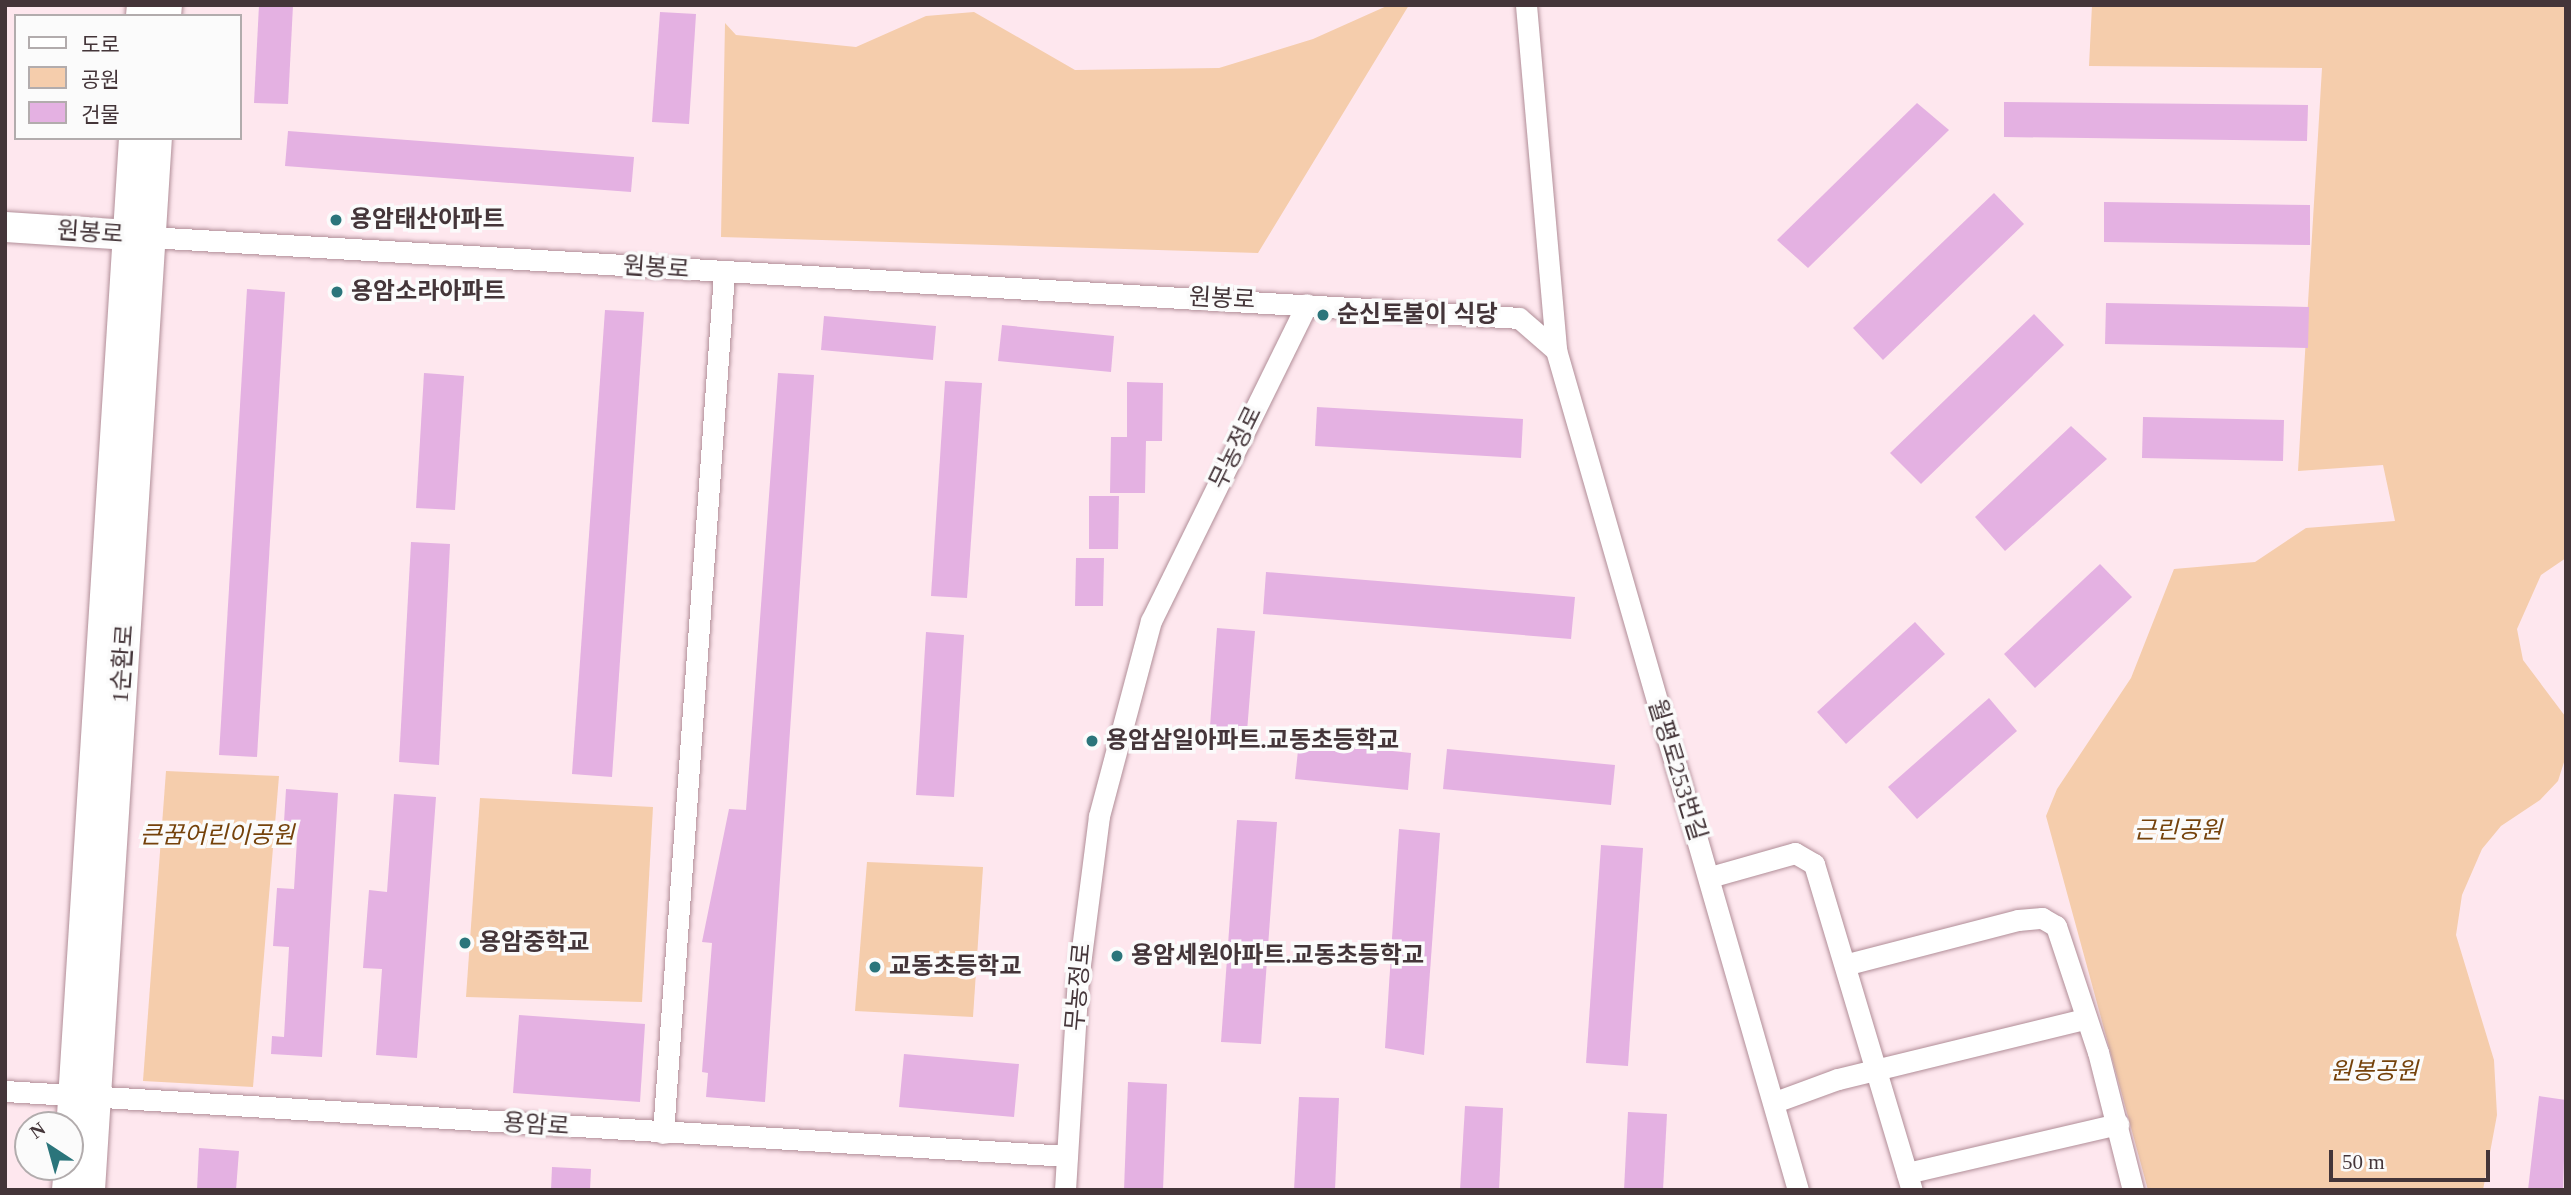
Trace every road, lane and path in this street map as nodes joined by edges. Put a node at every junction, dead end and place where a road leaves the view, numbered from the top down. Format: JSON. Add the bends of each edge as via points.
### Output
{"nodes":[{"id":1,"x":1526,"y":5,"type":"edge"},
{"id":2,"x":134,"y":140,"type":"edge"},
{"id":3,"x":157,"y":140,"type":"edge"},
{"id":4,"x":5,"y":227,"type":"edge"},
{"id":5,"x":138,"y":236,"type":"junction"},
{"id":6,"x":724,"y":273,"type":"junction"},
{"id":7,"x":1307,"y":304,"type":"junction"},
{"id":8,"x":1556,"y":350,"type":"junction"},
{"id":9,"x":1710,"y":877,"type":"junction"},
{"id":10,"x":1848,"y":964,"type":"junction"},
{"id":11,"x":2085,"y":1019,"type":"junction"},
{"id":12,"x":1873,"y":1070,"type":"junction"},
{"id":13,"x":5,"y":1090,"type":"edge"},
{"id":14,"x":85,"y":1095,"type":"junction"},
{"id":15,"x":1775,"y":1101,"type":"junction"},
{"id":16,"x":80,"y":1111,"type":"edge"},
{"id":17,"x":2118,"y":1124,"type":"junction"},
{"id":18,"x":663,"y":1133,"type":"junction"},
{"id":19,"x":1067,"y":1156,"type":"junction"},
{"id":20,"x":1909,"y":1182,"type":"edge"},
{"id":21,"x":90,"y":1190,"type":"edge"},
{"id":22,"x":1065,"y":1190,"type":"edge"},
{"id":23,"x":1798,"y":1190,"type":"edge"},
{"id":24,"x":2133,"y":1190,"type":"edge"}],
"edges":[{"from":1,"to":8,"type":"street"},
{"from":2,"to":5,"type":"street","name":"1순환로"},
{"from":3,"to":5,"type":"street","name":"1순환로"},
{"from":4,"to":5,"type":"street","name":"원봉로"},
{"from":5,"to":6,"type":"street","name":"원봉로"},
{"from":5,"to":14,"type":"street","name":"1순환로"},
{"from":6,"to":7,"type":"street","name":"원봉로"},
{"from":6,"to":18,"type":"street"},
{"from":7,"to":8,"type":"street","via":[[1519,318]]},
{"from":7,"to":19,"type":"street","name":"무농정로","via":[[1151,621],[1099,816],[1078,980]]},
{"from":8,"to":9,"type":"street","name":"월평로253번길"},
{"from":9,"to":10,"type":"street","via":[[1795,853],[1814,864]]},
{"from":9,"to":15,"type":"street","name":"월평로253번길"},
{"from":10,"to":11,"type":"street","via":[[2042,918],[2056,926],[2070,958]]},
{"from":10,"to":12,"type":"street"},
{"from":11,"to":12,"type":"street"},
{"from":11,"to":17,"type":"street"},
{"from":12,"to":15,"type":"street"},
{"from":12,"to":20,"type":"street"},
{"from":13,"to":14,"type":"street","name":"용암로"},
{"from":14,"to":16,"type":"street","name":"1순환로"},
{"from":14,"to":18,"type":"street","name":"용암로"},
{"from":14,"to":21,"type":"street","name":"1순환로"},
{"from":15,"to":23,"type":"street","name":"월평로253번길"},
{"from":17,"to":20,"type":"street"},
{"from":17,"to":24,"type":"street"},
{"from":18,"to":19,"type":"street","name":"용암로"},
{"from":19,"to":22,"type":"street","name":"무농정로"}]}
